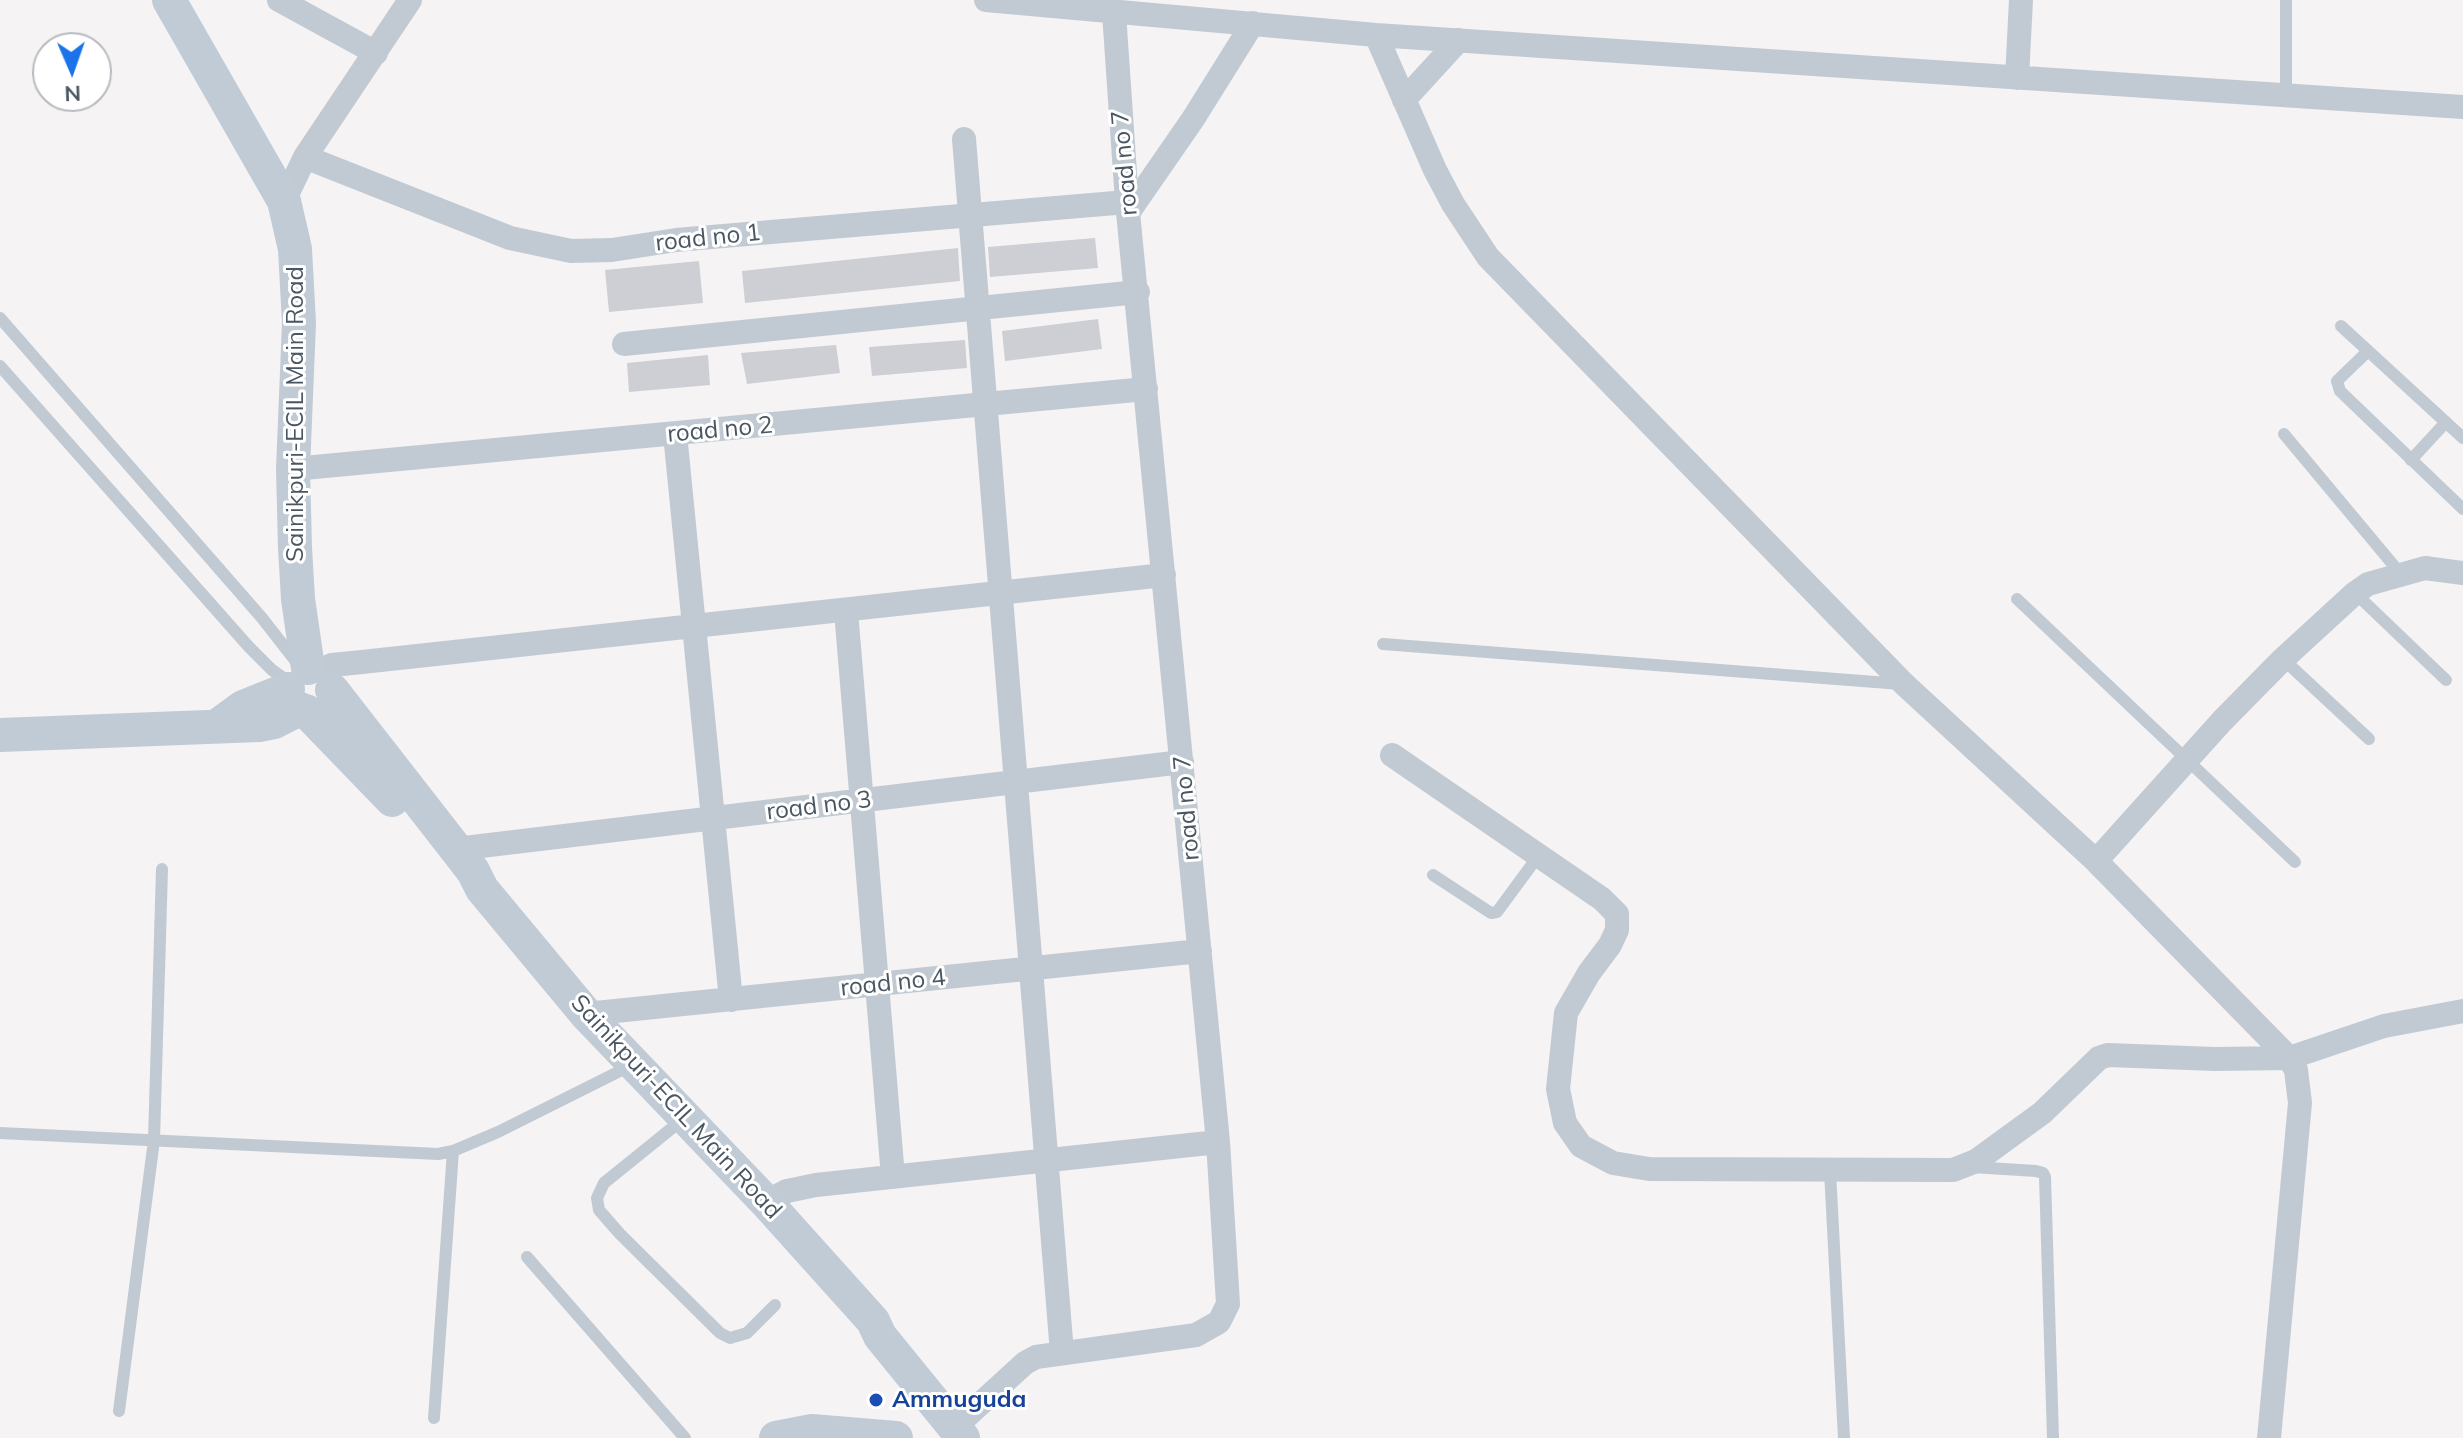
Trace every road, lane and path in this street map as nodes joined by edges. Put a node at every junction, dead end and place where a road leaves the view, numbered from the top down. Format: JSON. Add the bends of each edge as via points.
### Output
{"nodes":[{"id":1,"x":169,"y":0,"type":"edge"},
{"id":2,"x":279,"y":0,"type":"edge"},
{"id":3,"x":410,"y":0,"type":"edge"},
{"id":4,"x":986,"y":0,"type":"edge"},
{"id":5,"x":2021,"y":0,"type":"edge"},
{"id":6,"x":2286,"y":0,"type":"edge"},
{"id":7,"x":1143,"y":7,"type":"edge"},
{"id":8,"x":1114,"y":13,"type":"junction"},
{"id":9,"x":1253,"y":23,"type":"junction"},
{"id":10,"x":1376,"y":35,"type":"junction"},
{"id":11,"x":1459,"y":40,"type":"junction"},
{"id":12,"x":376,"y":53,"type":"junction"},
{"id":13,"x":2017,"y":78,"type":"junction"},
{"id":14,"x":2286,"y":95,"type":"junction"},
{"id":15,"x":1404,"y":100,"type":"junction"},
{"id":16,"x":2463,"y":107,"type":"edge"},
{"id":17,"x":964,"y":139,"type":"dead end"},
{"id":18,"x":305,"y":157,"type":"junction"},
{"id":19,"x":284,"y":201,"type":"junction"},
{"id":20,"x":1128,"y":207,"type":"junction"},
{"id":21,"x":970,"y":216,"type":"junction"},
{"id":22,"x":1138,"y":292,"type":"junction"},
{"id":23,"x":976,"y":308,"type":"junction"},
{"id":24,"x":0,"y":318,"type":"edge"},
{"id":25,"x":2341,"y":326,"type":"dead end"},
{"id":26,"x":624,"y":344,"type":"dead end"},
{"id":27,"x":2368,"y":351,"type":"junction"},
{"id":28,"x":0,"y":366,"type":"edge"},
{"id":29,"x":1146,"y":389,"type":"junction"},
{"id":30,"x":985,"y":405,"type":"junction"},
{"id":31,"x":2446,"y":422,"type":"junction"},
{"id":32,"x":675,"y":434,"type":"junction"},
{"id":33,"x":2284,"y":434,"type":"dead end"},
{"id":34,"x":2463,"y":438,"type":"edge"},
{"id":35,"x":2411,"y":460,"type":"junction"},
{"id":36,"x":293,"y":469,"type":"junction"},
{"id":37,"x":2463,"y":509,"type":"edge"},
{"id":38,"x":2400,"y":573,"type":"junction"},
{"id":39,"x":2463,"y":573,"type":"edge"},
{"id":40,"x":1164,"y":575,"type":"junction"},
{"id":41,"x":2355,"y":593,"type":"junction"},
{"id":42,"x":1000,"y":594,"type":"junction"},
{"id":43,"x":2017,"y":599,"type":"dead end"},
{"id":44,"x":846,"y":611,"type":"junction"},
{"id":45,"x":694,"y":627,"type":"junction"},
{"id":46,"x":1383,"y":644,"type":"dead end"},
{"id":47,"x":2283,"y":659,"type":"junction"},
{"id":48,"x":2446,"y":680,"type":"dead end"},
{"id":49,"x":1904,"y":684,"type":"junction"},
{"id":50,"x":306,"y":686,"type":"junction"},
{"id":51,"x":0,"y":735,"type":"edge"},
{"id":52,"x":2369,"y":739,"type":"dead end"},
{"id":53,"x":1392,"y":755,"type":"dead end"},
{"id":54,"x":1182,"y":762,"type":"junction"},
{"id":55,"x":2188,"y":762,"type":"junction"},
{"id":56,"x":1016,"y":783,"type":"junction"},
{"id":57,"x":861,"y":801,"type":"junction"},
{"id":58,"x":713,"y":818,"type":"junction"},
{"id":59,"x":456,"y":849,"type":"junction"},
{"id":60,"x":1539,"y":855,"type":"junction"},
{"id":61,"x":2096,"y":861,"type":"junction"},
{"id":62,"x":2295,"y":862,"type":"dead end"},
{"id":63,"x":162,"y":869,"type":"dead end"},
{"id":64,"x":1433,"y":875,"type":"dead end"},
{"id":65,"x":482,"y":889,"type":"junction"},
{"id":66,"x":1200,"y":951,"type":"junction"},
{"id":67,"x":1031,"y":969,"type":"junction"},
{"id":68,"x":877,"y":985,"type":"junction"},
{"id":69,"x":731,"y":1000,"type":"junction"},
{"id":70,"x":2463,"y":1011,"type":"edge"},
{"id":71,"x":586,"y":1014,"type":"junction"},
{"id":72,"x":2289,"y":1058,"type":"junction"},
{"id":73,"x":633,"y":1065,"type":"junction"},
{"id":74,"x":685,"y":1118,"type":"junction"},
{"id":75,"x":0,"y":1133,"type":"edge"},
{"id":76,"x":154,"y":1140,"type":"junction"},
{"id":77,"x":1218,"y":1142,"type":"junction"},
{"id":78,"x":453,"y":1151,"type":"junction"},
{"id":79,"x":1046,"y":1161,"type":"junction"},
{"id":80,"x":1965,"y":1166,"type":"junction"},
{"id":81,"x":1830,"y":1171,"type":"junction"},
{"id":82,"x":893,"y":1177,"type":"junction"},
{"id":83,"x":766,"y":1202,"type":"junction"},
{"id":84,"x":527,"y":1257,"type":"dead end"},
{"id":85,"x":775,"y":1305,"type":"dead end"},
{"id":86,"x":1062,"y":1353,"type":"junction"},
{"id":87,"x":119,"y":1411,"type":"dead end"},
{"id":88,"x":434,"y":1418,"type":"dead end"},
{"id":89,"x":976,"y":1433,"type":"edge"},
{"id":90,"x":685,"y":1438,"type":"edge"},
{"id":91,"x":776,"y":1438,"type":"edge"},
{"id":92,"x":896,"y":1438,"type":"edge"},
{"id":93,"x":1844,"y":1438,"type":"edge"},
{"id":94,"x":2053,"y":1438,"type":"edge"},
{"id":95,"x":2269,"y":1438,"type":"edge"}],
"edges":[{"from":1,"to":19,"type":"main road","name":"Sainikpuri-ECIL Main Road"},
{"from":2,"to":12,"type":"street"},
{"from":3,"to":12,"type":"street"},
{"from":4,"to":8,"type":"street"},
{"from":5,"to":13,"type":"street"},
{"from":6,"to":14,"type":"lane"},
{"from":7,"to":8,"type":"street"},
{"from":7,"to":9,"type":"street"},
{"from":8,"to":20,"type":"street","name":"road no 7"},
{"from":9,"to":10,"type":"street"},
{"from":9,"to":20,"type":"street","via":[[1193,119]]},
{"from":10,"to":11,"type":"street"},
{"from":10,"to":15,"type":"street"},
{"from":11,"to":13,"type":"street"},
{"from":11,"to":15,"type":"street"},
{"from":12,"to":18,"type":"street"},
{"from":13,"to":14,"type":"street"},
{"from":14,"to":16,"type":"street"},
{"from":15,"to":49,"type":"street","via":[[1453,204],[1488,257]]},
{"from":17,"to":21,"type":"street"},
{"from":18,"to":19,"type":"street"},
{"from":18,"to":21,"type":"street","name":"road no 1","via":[[510,238],[571,251]]},
{"from":19,"to":36,"type":"main road","name":"Sainikpuri-ECIL Main Road","via":[[299,296]]},
{"from":20,"to":21,"type":"street","name":"road no 1"},
{"from":20,"to":22,"type":"street","name":"road no 7"},
{"from":21,"to":23,"type":"street"},
{"from":22,"to":23,"type":"street"},
{"from":22,"to":29,"type":"street","name":"road no 7"},
{"from":23,"to":26,"type":"street"},
{"from":23,"to":30,"type":"street"},
{"from":24,"to":50,"type":"lane","via":[[262,618]]},
{"from":25,"to":27,"type":"lane"},
{"from":27,"to":31,"type":"lane"},
{"from":27,"to":35,"type":"lane","via":[[2337,386]]},
{"from":28,"to":50,"type":"lane","via":[[249,647],[272,670]]},
{"from":29,"to":30,"type":"street","name":"road no 2"},
{"from":29,"to":40,"type":"street","name":"road no 7"},
{"from":30,"to":32,"type":"street","name":"road no 2"},
{"from":30,"to":42,"type":"street"},
{"from":31,"to":34,"type":"lane"},
{"from":31,"to":35,"type":"lane"},
{"from":32,"to":36,"type":"street","name":"road no 2"},
{"from":32,"to":45,"type":"street"},
{"from":33,"to":38,"type":"lane"},
{"from":35,"to":37,"type":"lane"},
{"from":36,"to":50,"type":"main road","name":"Sainikpuri-ECIL Main Road"},
{"from":38,"to":39,"type":"street","via":[[2425,568]]},
{"from":38,"to":41,"type":"street"},
{"from":40,"to":42,"type":"street"},
{"from":40,"to":54,"type":"street","name":"road no 7"},
{"from":41,"to":47,"type":"street"},
{"from":41,"to":48,"type":"lane"},
{"from":42,"to":44,"type":"street"},
{"from":42,"to":56,"type":"street"},
{"from":43,"to":55,"type":"lane"},
{"from":44,"to":45,"type":"street"},
{"from":44,"to":57,"type":"street"},
{"from":45,"to":50,"type":"street","via":[[332,665]]},
{"from":45,"to":58,"type":"street"},
{"from":46,"to":49,"type":"lane"},
{"from":47,"to":52,"type":"lane"},
{"from":47,"to":55,"type":"street"},
{"from":49,"to":61,"type":"street"},
{"from":50,"to":51,"type":"main road","via":[[243,707],[214,728]]},
{"from":50,"to":59,"type":"main road","name":"Sainikpuri-ECIL Main Road"},
{"from":50,"to":65,"type":"main road","name":"Sainikpuri-ECIL Main Road","via":[[368,774],[461,878]]},
{"from":53,"to":60,"type":"street"},
{"from":54,"to":56,"type":"street","name":"road no 3"},
{"from":54,"to":66,"type":"street","name":"road no 7"},
{"from":55,"to":61,"type":"street"},
{"from":55,"to":62,"type":"lane"},
{"from":56,"to":57,"type":"street","name":"road no 3"},
{"from":56,"to":67,"type":"street"},
{"from":57,"to":58,"type":"street","name":"road no 3"},
{"from":57,"to":68,"type":"street"},
{"from":58,"to":59,"type":"street","name":"road no 3"},
{"from":58,"to":69,"type":"street"},
{"from":59,"to":65,"type":"main road","name":"Sainikpuri-ECIL Main Road"},
{"from":60,"to":64,"type":"lane","via":[[1497,912]]},
{"from":60,"to":81,"type":"street","via":[[1617,914],[1617,930],[1566,1013],[1562,1038],[1558,1089],[1565,1123],[1581,1146],[1613,1163],[1649,1169]]},
{"from":61,"to":72,"type":"street"},
{"from":63,"to":76,"type":"lane"},
{"from":65,"to":71,"type":"main road","name":"Sainikpuri-ECIL Main Road"},
{"from":66,"to":67,"type":"street","name":"road no 4"},
{"from":66,"to":77,"type":"street","name":"road no 7"},
{"from":67,"to":68,"type":"street","name":"road no 4"},
{"from":67,"to":79,"type":"street"},
{"from":68,"to":69,"type":"street","name":"road no 4"},
{"from":68,"to":82,"type":"street"},
{"from":69,"to":71,"type":"street","name":"road no 4"},
{"from":70,"to":72,"type":"street","via":[[2384,1026]]},
{"from":71,"to":73,"type":"main road","name":"Sainikpuri-ECIL Main Road"},
{"from":72,"to":80,"type":"street","via":[[2099,1058],[2042,1113]]},
{"from":72,"to":95,"type":"street","via":[[2300,1103]]},
{"from":73,"to":74,"type":"main road","name":"Sainikpuri-ECIL Main Road"},
{"from":73,"to":78,"type":"lane"},
{"from":74,"to":83,"type":"main road","name":"Sainikpuri-ECIL Main Road"},
{"from":74,"to":85,"type":"lane","via":[[604,1183],[597,1198],[599,1210],[720,1333],[730,1338],[747,1333]]},
{"from":75,"to":76,"type":"lane"},
{"from":76,"to":78,"type":"lane"},
{"from":76,"to":87,"type":"lane"},
{"from":77,"to":79,"type":"street"},
{"from":77,"to":86,"type":"street","name":"road no 7","via":[[1228,1283],[1228,1304],[1219,1322],[1196,1335]]},
{"from":78,"to":88,"type":"lane"},
{"from":79,"to":82,"type":"street"},
{"from":79,"to":86,"type":"street"},
{"from":80,"to":81,"type":"street"},
{"from":80,"to":94,"type":"lane","via":[[2036,1171],[2045,1177]]},
{"from":81,"to":93,"type":"lane"},
{"from":82,"to":83,"type":"street","via":[[787,1191]]},
{"from":83,"to":89,"type":"main road","name":"Sainikpuri-ECIL Main Road","via":[[873,1321],[888,1326]]},
{"from":84,"to":90,"type":"lane"},
{"from":86,"to":89,"type":"street","name":"road no 7","via":[[1025,1363]]},
{"from":91,"to":92,"type":"main road","via":[[812,1431]]}]}
